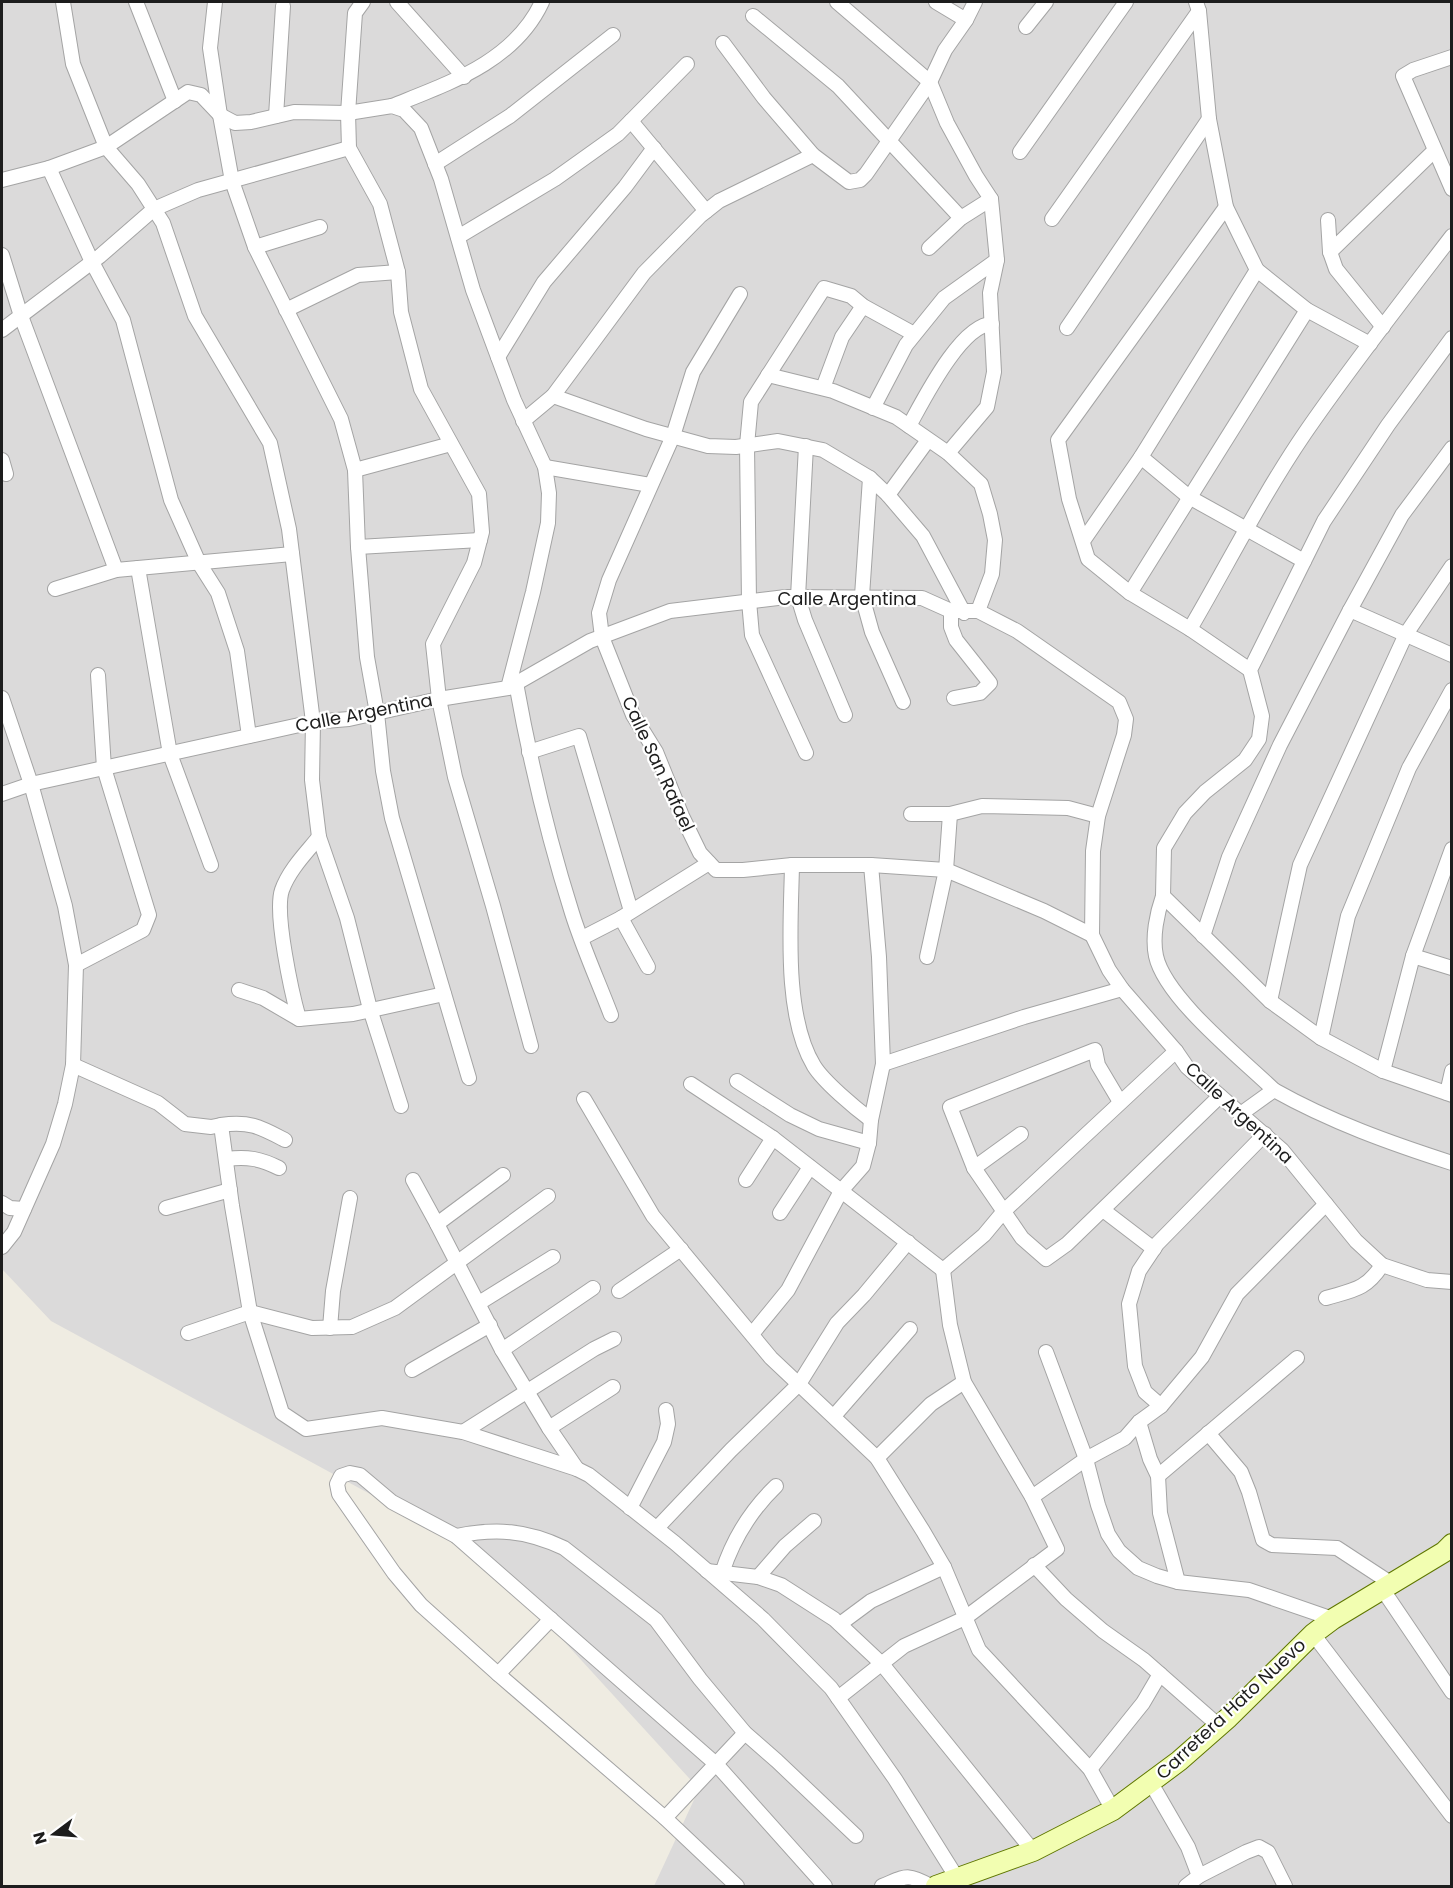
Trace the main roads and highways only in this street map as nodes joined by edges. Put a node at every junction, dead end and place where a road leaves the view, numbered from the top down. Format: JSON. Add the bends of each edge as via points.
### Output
{"nodes":[{"id":1,"x":1452,"y":1544,"type":"edge"},
{"id":2,"x":936,"y":1887,"type":"edge"}],
"edges":[{"from":1,"to":2,"type":"main road","name":"Carretera Hato Nuevo","via":[[1312,1634],[1219,1726],[1113,1810],[1033,1851]]}]}
